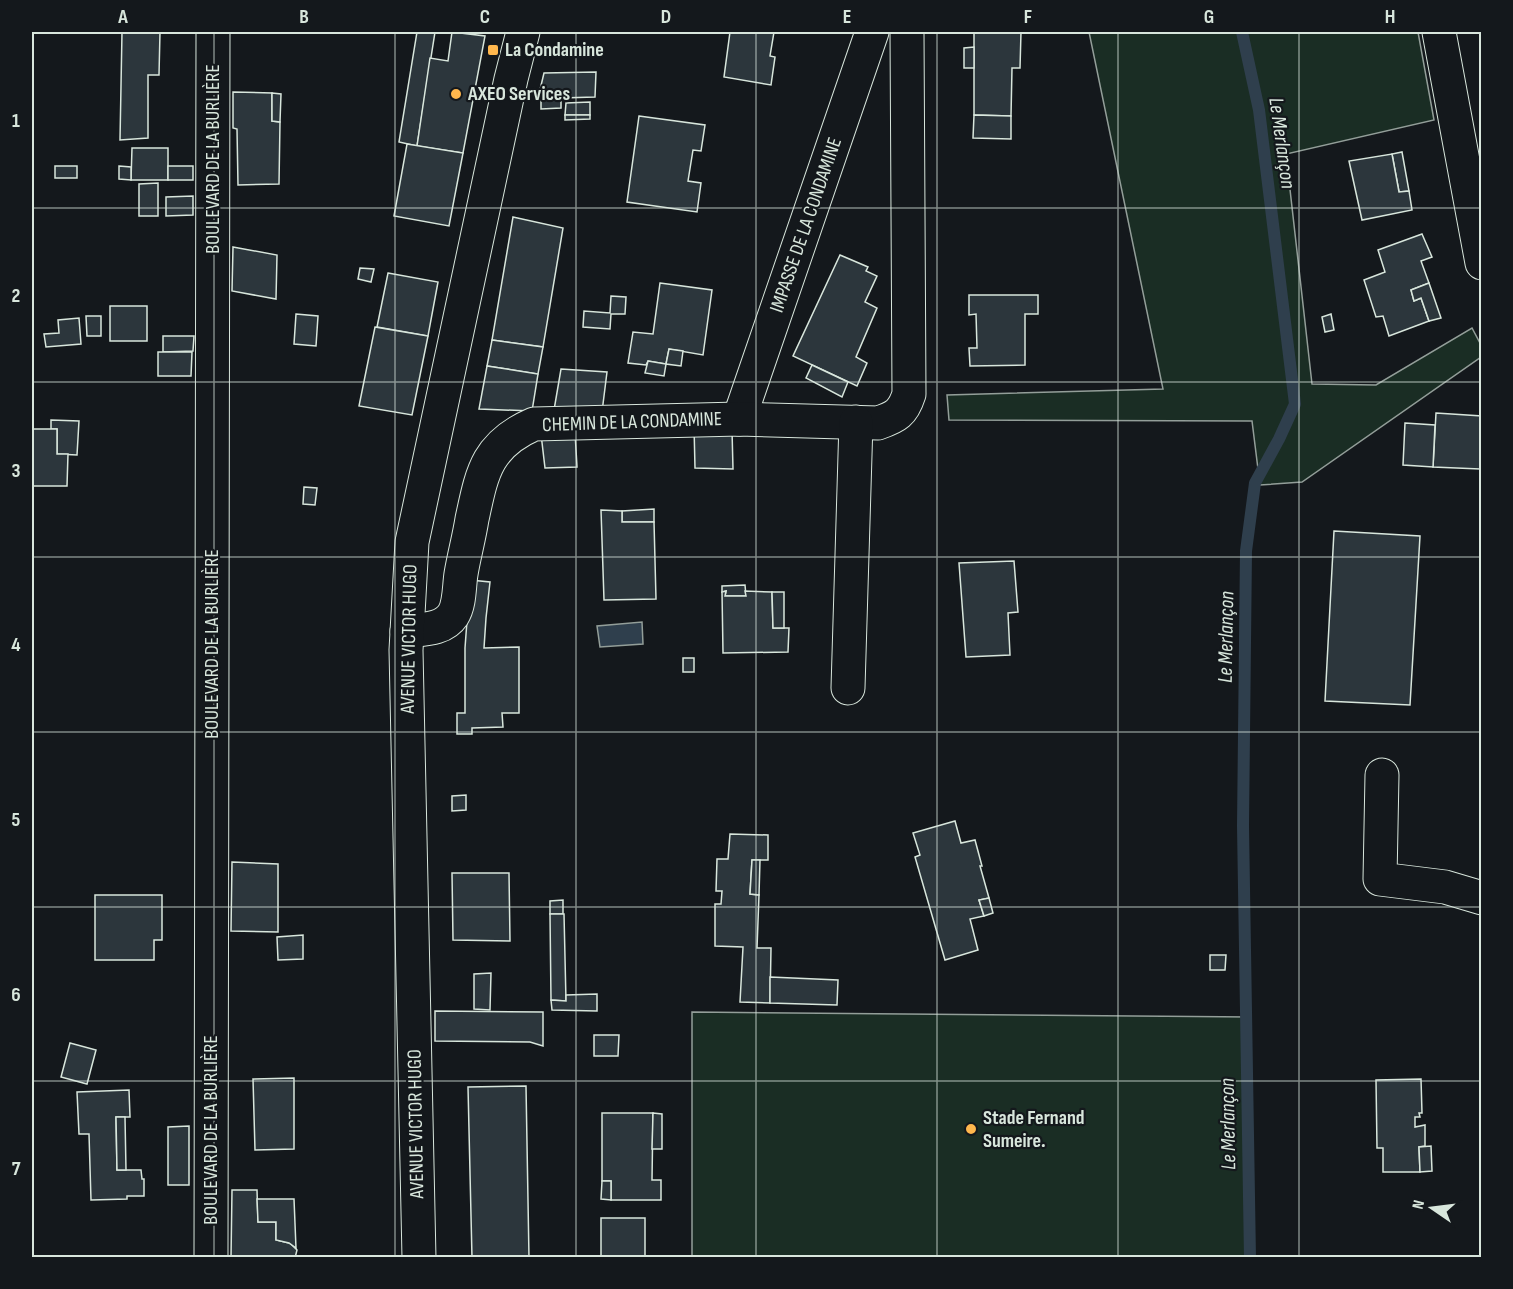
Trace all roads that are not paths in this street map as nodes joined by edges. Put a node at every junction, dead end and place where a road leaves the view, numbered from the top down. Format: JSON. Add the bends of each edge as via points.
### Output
{"nodes":[{"id":1,"x":213,"y":32,"type":"edge"},
{"id":2,"x":523,"y":32,"type":"edge"},
{"id":3,"x":873,"y":32,"type":"edge"},
{"id":4,"x":907,"y":32,"type":"edge"},
{"id":5,"x":1439,"y":32,"type":"edge"},
{"id":6,"x":1482,"y":263,"type":"edge"},
{"id":7,"x":739,"y":419,"type":"junction"},
{"id":8,"x":856,"y":422,"type":"junction"},
{"id":9,"x":407,"y":631,"type":"junction"},
{"id":10,"x":848,"y":688,"type":"dead end"},
{"id":11,"x":1382,"y":775,"type":"dead end"},
{"id":12,"x":1482,"y":898,"type":"edge"},
{"id":13,"x":211,"y":1257,"type":"edge"},
{"id":14,"x":419,"y":1257,"type":"edge"}],
"edges":[{"from":1,"to":13,"type":"street","name":"BOULEVARD DE LA BURLIÈRE"},
{"from":2,"to":9,"type":"street","name":"AVENUE VICTOR HUGO","via":[[412,542]]},
{"from":3,"to":7,"type":"street","name":"IMPASSE DE LA CONDAMINE"},
{"from":4,"to":8,"type":"street","name":"CHEMIN DE LA CONDAMINE","via":[[909,394],[905,407],[892,418],[878,423]]},
{"from":5,"to":6,"type":"street"},
{"from":7,"to":8,"type":"street","name":"CHEMIN DE LA CONDAMINE"},
{"from":7,"to":9,"type":"street","name":"CHEMIN DE LA CONDAMINE","via":[[534,424],[521,430],[486,465],[454,614],[443,624]]},
{"from":8,"to":10,"type":"street"},
{"from":9,"to":14,"type":"street","name":"AVENUE VICTOR HUGO"},
{"from":11,"to":12,"type":"street","via":[[1380,879],[1445,887]]}]}
